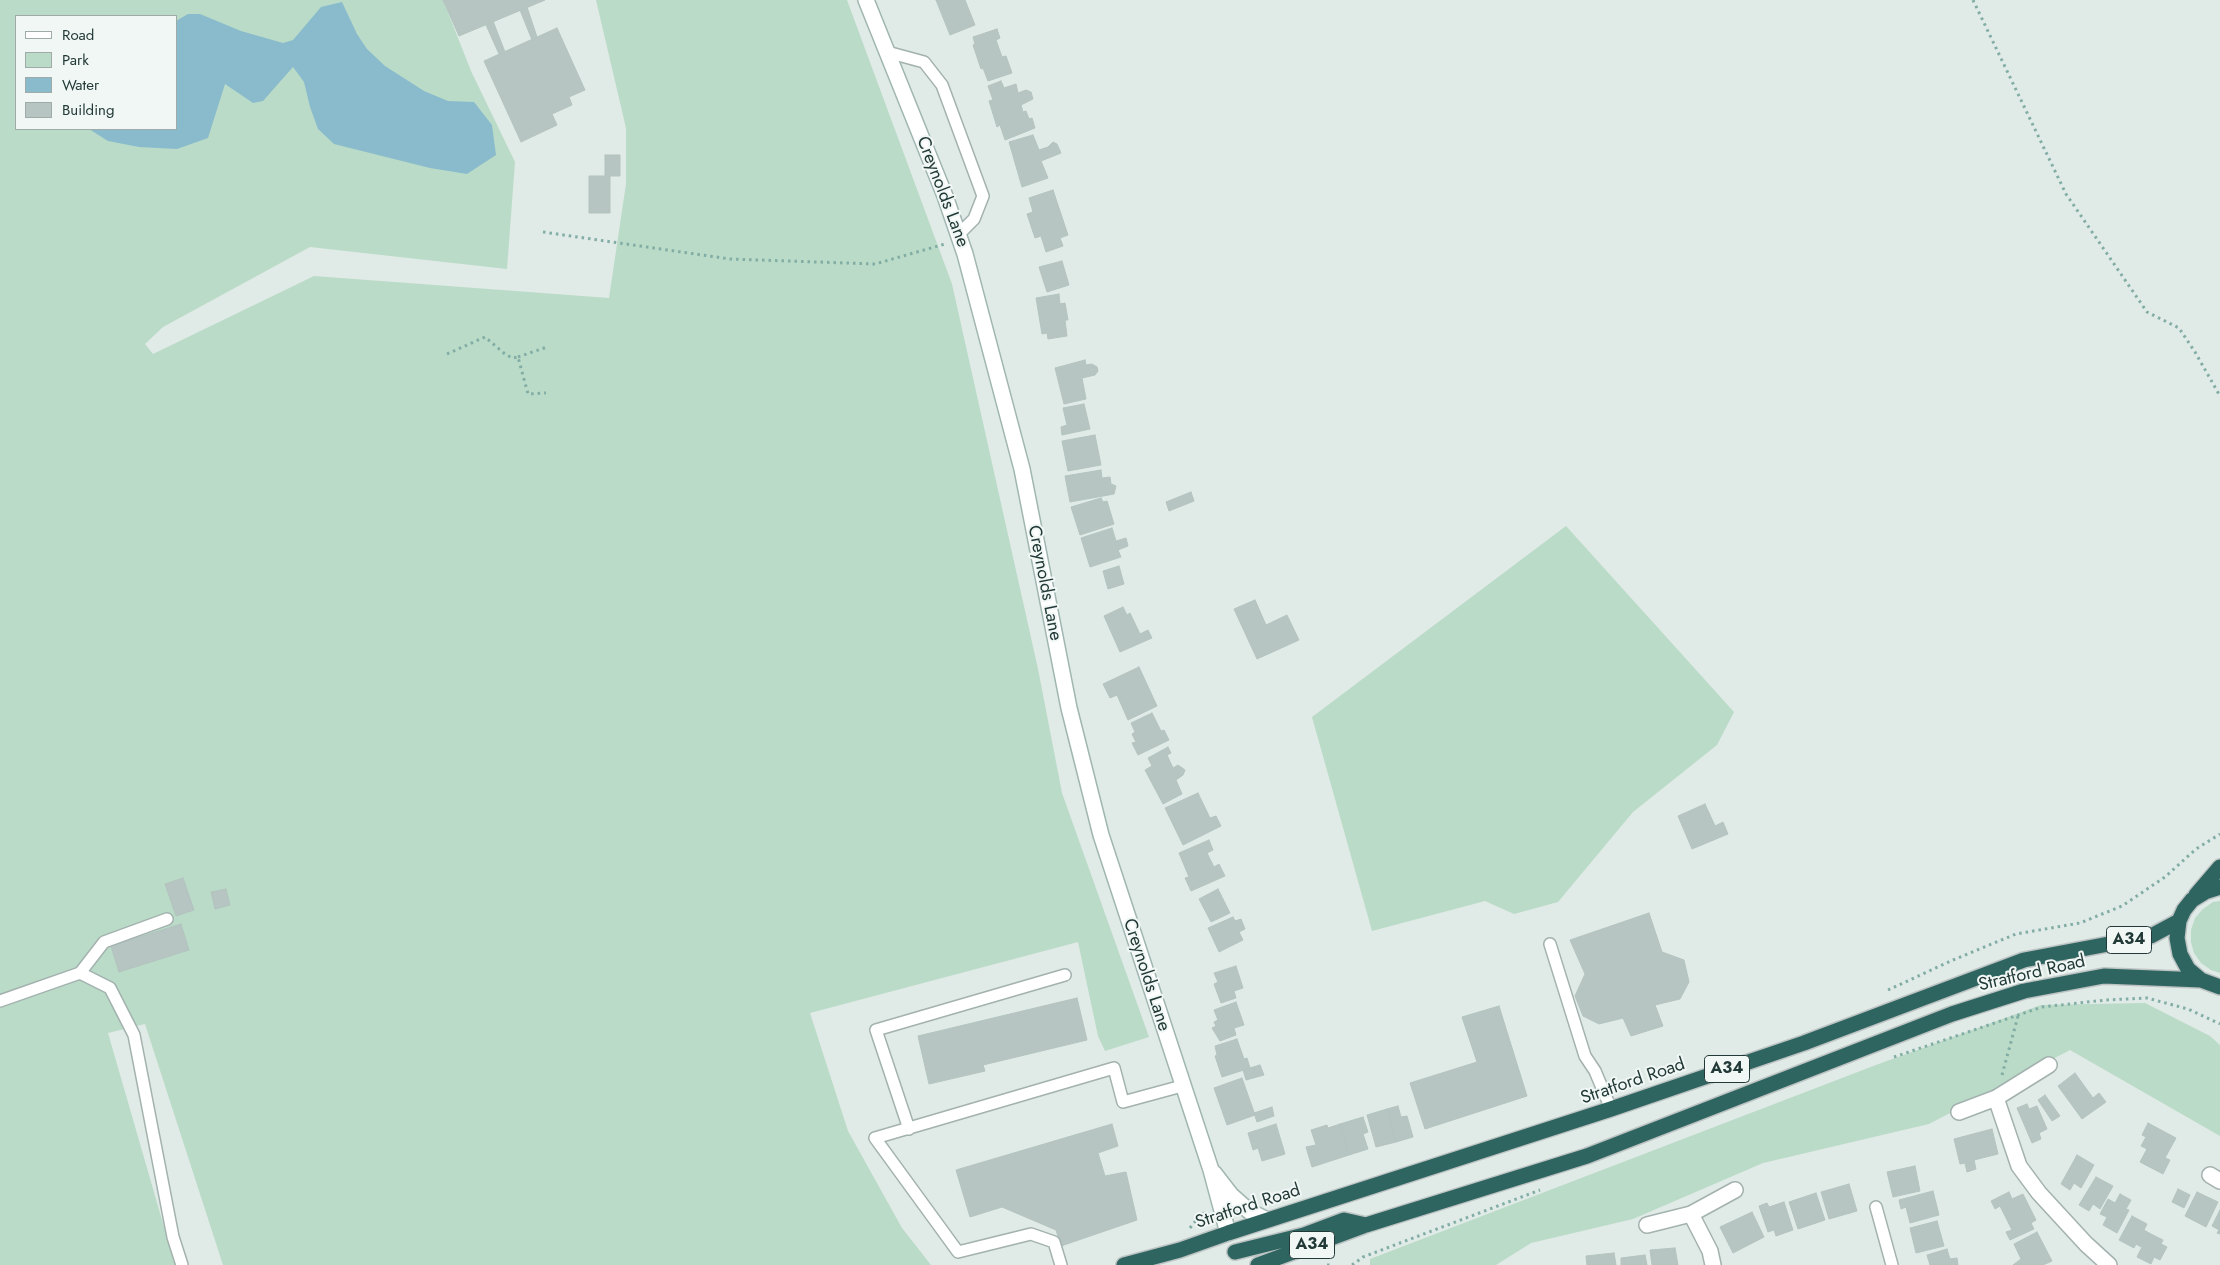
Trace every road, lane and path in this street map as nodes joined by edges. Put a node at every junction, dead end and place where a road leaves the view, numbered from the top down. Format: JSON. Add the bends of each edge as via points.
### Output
{"nodes":[{"id":1,"x":866,"y":0,"type":"edge"},
{"id":2,"x":1973,"y":0,"type":"edge"},
{"id":3,"x":887,"y":52,"type":"junction"},
{"id":4,"x":543,"y":232,"type":"dead end"},
{"id":5,"x":959,"y":237,"type":"junction"},
{"id":6,"x":547,"y":347,"type":"dead end"},
{"id":7,"x":447,"y":354,"type":"dead end"},
{"id":8,"x":518,"y":357,"type":"junction"},
{"id":9,"x":546,"y":393,"type":"dead end"},
{"id":10,"x":2220,"y":396,"type":"edge"},
{"id":11,"x":2220,"y":834,"type":"edge"},
{"id":12,"x":2220,"y":867,"type":"edge"},
{"id":13,"x":2220,"y":887,"type":"edge"},
{"id":14,"x":2192,"y":900,"type":"junction"},
{"id":15,"x":167,"y":919,"type":"dead end"},
{"id":16,"x":2179,"y":921,"type":"junction"},
{"id":17,"x":1550,"y":944,"type":"dead end"},
{"id":18,"x":80,"y":973,"type":"junction"},
{"id":19,"x":1064,"y":975,"type":"dead end"},
{"id":20,"x":2201,"y":980,"type":"junction"},
{"id":21,"x":2220,"y":987,"type":"edge"},
{"id":22,"x":1888,"y":990,"type":"dead end"},
{"id":23,"x":0,"y":1000,"type":"edge"},
{"id":24,"x":2018,"y":1015,"type":"junction"},
{"id":25,"x":2220,"y":1024,"type":"edge"},
{"id":26,"x":1885,"y":1060,"type":"dead end"},
{"id":27,"x":2049,"y":1066,"type":"dead end"},
{"id":28,"x":1182,"y":1086,"type":"junction"},
{"id":29,"x":1996,"y":1098,"type":"junction"},
{"id":30,"x":1611,"y":1109,"type":"junction"},
{"id":31,"x":1959,"y":1112,"type":"dead end"},
{"id":32,"x":909,"y":1129,"type":"junction"},
{"id":33,"x":1211,"y":1170,"type":"junction"},
{"id":34,"x":1545,"y":1188,"type":"dead end"},
{"id":35,"x":1735,"y":1190,"type":"dead end"},
{"id":36,"x":1876,"y":1207,"type":"dead end"},
{"id":37,"x":1221,"y":1210,"type":"junction"},
{"id":38,"x":1691,"y":1214,"type":"junction"},
{"id":39,"x":1267,"y":1220,"type":"junction"},
{"id":40,"x":1366,"y":1225,"type":"junction"},
{"id":41,"x":1647,"y":1225,"type":"dead end"},
{"id":42,"x":1183,"y":1232,"type":"dead end"},
{"id":43,"x":1228,"y":1232,"type":"junction"},
{"id":44,"x":1237,"y":1259,"type":"edge"},
{"id":45,"x":182,"y":1265,"type":"edge"},
{"id":46,"x":1061,"y":1265,"type":"edge"},
{"id":47,"x":1124,"y":1265,"type":"edge"},
{"id":48,"x":1258,"y":1265,"type":"edge"},
{"id":49,"x":1327,"y":1265,"type":"edge"},
{"id":50,"x":1332,"y":1265,"type":"edge"},
{"id":51,"x":1352,"y":1265,"type":"edge"},
{"id":52,"x":1713,"y":1265,"type":"edge"},
{"id":53,"x":1892,"y":1265,"type":"edge"},
{"id":54,"x":2109,"y":1265,"type":"edge"}],
"edges":[{"from":1,"to":3,"type":"street","name":"Creynolds Lane"},
{"from":2,"to":10,"type":"path","via":[[2066,194],[2147,312],[2179,328]]},
{"from":3,"to":5,"type":"street","name":"Creynolds Lane"},
{"from":3,"to":5,"type":"lane","via":[[924,62],[942,85],[983,196],[974,220]]},
{"from":4,"to":5,"type":"path","via":[[730,259],[875,264]]},
{"from":5,"to":28,"type":"street","name":"Creynolds Lane","via":[[1022,470],[1066,696],[1100,835]]},
{"from":6,"to":8,"type":"path"},
{"from":7,"to":8,"type":"path","via":[[485,337],[505,354]]},
{"from":8,"to":9,"type":"path","via":[[528,394]]},
{"from":11,"to":22,"type":"path","via":[[2122,906],[2080,923],[2016,934]]},
{"from":12,"to":14,"type":"highway"},
{"from":13,"to":14,"type":"highway"},
{"from":14,"to":16,"type":"highway"},
{"from":15,"to":18,"type":"lane","via":[[104,942]]},
{"from":16,"to":20,"type":"highway","number":"A34","via":[[2177,938],[2180,954],[2188,969]]},
{"from":16,"to":30,"type":"highway","name":"Stratford Road","number":"A34","via":[[2151,936],[2024,960],[1804,1043]]},
{"from":17,"to":30,"type":"lane","via":[[1585,1056]]},
{"from":18,"to":23,"type":"lane"},
{"from":18,"to":45,"type":"lane","via":[[110,988],[134,1036],[173,1237]]},
{"from":19,"to":32,"type":"lane","via":[[876,1030]]},
{"from":20,"to":21,"type":"highway","number":"A34"},
{"from":20,"to":40,"type":"highway","name":"Stratford Road","number":"A34","via":[[2104,976],[2024,991],[1952,1014],[1587,1156]]},
{"from":24,"to":25,"type":"path","via":[[2042,1007],[2147,998],[2188,1009]]},
{"from":24,"to":26,"type":"path"},
{"from":24,"to":29,"type":"path"},
{"from":27,"to":29,"type":"street"},
{"from":28,"to":32,"type":"lane","via":[[1123,1102],[1114,1068]]},
{"from":28,"to":33,"type":"street","name":"Creynolds Lane"},
{"from":29,"to":31,"type":"street"},
{"from":29,"to":54,"type":"street","via":[[2019,1166],[2039,1193]]},
{"from":30,"to":39,"type":"highway","name":"Stratford Road","number":"A34"},
{"from":32,"to":46,"type":"lane","via":[[875,1138],[958,1252],[1031,1234],[1054,1242]]},
{"from":33,"to":37,"type":"street","name":"Creynolds Lane"},
{"from":33,"to":39,"type":"street","name":"Creynolds Lane","via":[[1231,1195],[1249,1211]]},
{"from":34,"to":51,"type":"path","via":[[1363,1257]]},
{"from":35,"to":38,"type":"street"},
{"from":36,"to":53,"type":"lane"},
{"from":37,"to":42,"type":"path","via":[[1201,1214]]},
{"from":37,"to":43,"type":"street","name":"Creynolds Lane"},
{"from":38,"to":41,"type":"street"},
{"from":38,"to":52,"type":"street","via":[[1710,1251]]},
{"from":39,"to":43,"type":"highway","name":"Stratford Road","number":"A34"},
{"from":40,"to":44,"type":"highway","via":[[1344,1220]]},
{"from":40,"to":48,"type":"highway","name":"Stratford Road","number":"A34"},
{"from":43,"to":44,"type":"highway"},
{"from":43,"to":47,"type":"highway","name":"Stratford Road","number":"A34","via":[[1180,1250]]},
{"from":49,"to":50,"type":"path"}]}
